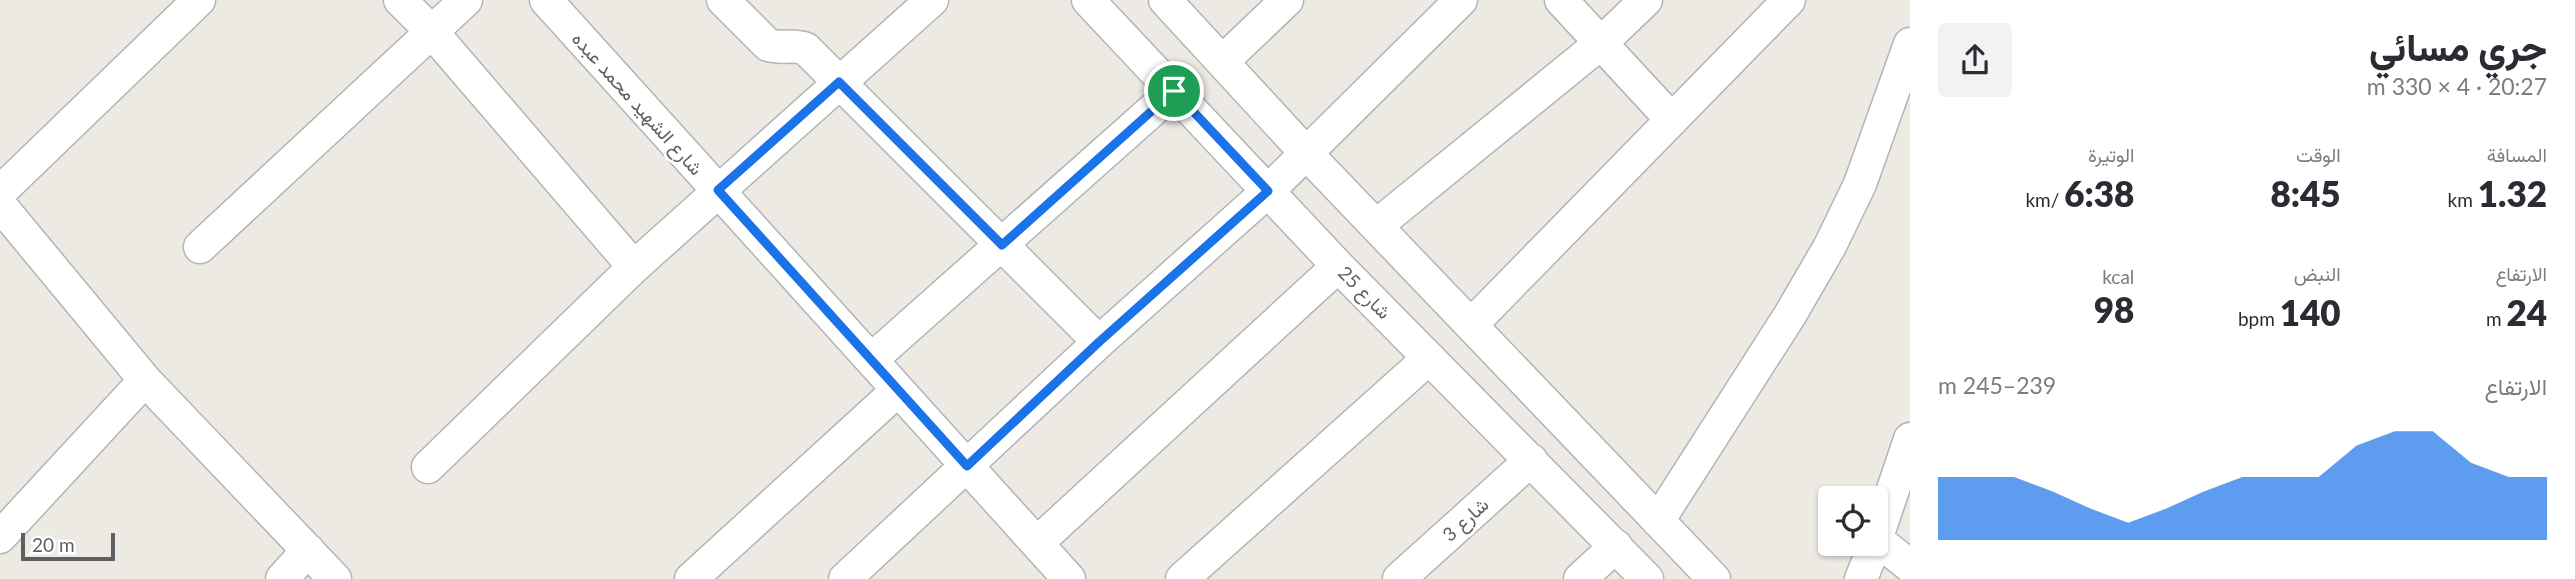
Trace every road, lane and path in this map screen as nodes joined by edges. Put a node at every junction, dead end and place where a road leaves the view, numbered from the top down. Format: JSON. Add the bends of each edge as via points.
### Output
{"nodes":[{"id":1,"x":199,"y":0,"type":"edge"},
{"id":2,"x":400,"y":0,"type":"edge"},
{"id":3,"x":466,"y":0,"type":"edge"},
{"id":4,"x":546,"y":0,"type":"edge"},
{"id":5,"x":723,"y":0,"type":"edge"},
{"id":6,"x":932,"y":0,"type":"edge"},
{"id":7,"x":1088,"y":0,"type":"edge"},
{"id":8,"x":1165,"y":0,"type":"edge"},
{"id":9,"x":1287,"y":0,"type":"edge"},
{"id":10,"x":1461,"y":0,"type":"edge"},
{"id":11,"x":1561,"y":0,"type":"edge"},
{"id":12,"x":1646,"y":0,"type":"edge"},
{"id":13,"x":1789,"y":0,"type":"edge"},
{"id":14,"x":432,"y":32,"type":"junction"},
{"id":15,"x":1601,"y":43,"type":"junction"},
{"id":16,"x":1910,"y":44,"type":"edge"},
{"id":17,"x":1223,"y":61,"type":"junction"},
{"id":18,"x":839,"y":82,"type":"junction"},
{"id":19,"x":1174,"y":91,"type":"junction"},
{"id":20,"x":1672,"y":120,"type":"junction"},
{"id":21,"x":1307,"y":154,"type":"junction"},
{"id":22,"x":718,"y":190,"type":"junction"},
{"id":23,"x":0,"y":191,"type":"edge"},
{"id":24,"x":1268,"y":191,"type":"junction"},
{"id":25,"x":0,"y":205,"type":"edge"},
{"id":26,"x":1376,"y":226,"type":"junction"},
{"id":27,"x":1002,"y":245,"type":"junction"},
{"id":28,"x":200,"y":247,"type":"dead end"},
{"id":29,"x":1338,"y":266,"type":"junction"},
{"id":30,"x":634,"y":267,"type":"junction"},
{"id":31,"x":1471,"y":325,"type":"junction"},
{"id":32,"x":1099,"y":342,"type":"junction"},
{"id":33,"x":1429,"y":358,"type":"junction"},
{"id":34,"x":871,"y":360,"type":"junction"},
{"id":35,"x":145,"y":380,"type":"junction"},
{"id":36,"x":898,"y":390,"type":"junction"},
{"id":37,"x":1908,"y":448,"type":"edge"},
{"id":38,"x":1531,"y":460,"type":"junction"},
{"id":39,"x":967,"y":466,"type":"junction"},
{"id":40,"x":428,"y":467,"type":"dead end"},
{"id":41,"x":1888,"y":506,"type":"edge"},
{"id":42,"x":1658,"y":521,"type":"junction"},
{"id":43,"x":0,"y":537,"type":"edge"},
{"id":44,"x":1037,"y":542,"type":"junction"},
{"id":45,"x":1616,"y":546,"type":"junction"},
{"id":46,"x":308,"y":550,"type":"junction"},
{"id":47,"x":1888,"y":550,"type":"edge"},
{"id":48,"x":1870,"y":556,"type":"edge"},
{"id":49,"x":1910,"y":566,"type":"edge"},
{"id":50,"x":282,"y":579,"type":"edge"},
{"id":51,"x":335,"y":579,"type":"edge"},
{"id":52,"x":691,"y":579,"type":"edge"},
{"id":53,"x":845,"y":579,"type":"edge"},
{"id":54,"x":1069,"y":579,"type":"edge"},
{"id":55,"x":1182,"y":579,"type":"edge"},
{"id":56,"x":1399,"y":579,"type":"edge"},
{"id":57,"x":1580,"y":579,"type":"edge"},
{"id":58,"x":1647,"y":579,"type":"edge"},
{"id":59,"x":1714,"y":579,"type":"edge"},
{"id":60,"x":1861,"y":579,"type":"edge"}],
"edges":[{"from":1,"to":23,"type":"street"},
{"from":2,"to":14,"type":"street"},
{"from":3,"to":14,"type":"street"},
{"from":4,"to":22,"type":"street","name":"شارع الشهيد محمد عبده"},
{"from":5,"to":18,"type":"street","via":[[768,45],[806,49]]},
{"from":6,"to":18,"type":"street"},
{"from":7,"to":19,"type":"street","name":"شارع 25"},
{"from":8,"to":17,"type":"street"},
{"from":9,"to":17,"type":"street"},
{"from":10,"to":21,"type":"street"},
{"from":11,"to":15,"type":"street"},
{"from":12,"to":15,"type":"street"},
{"from":13,"to":20,"type":"street"},
{"from":14,"to":28,"type":"street"},
{"from":14,"to":30,"type":"street"},
{"from":15,"to":20,"type":"street"},
{"from":15,"to":26,"type":"street"},
{"from":16,"to":42,"type":"street","via":[[1860,184],[1830,246]]},
{"from":17,"to":21,"type":"street"},
{"from":18,"to":22,"type":"street"},
{"from":18,"to":27,"type":"street"},
{"from":19,"to":24,"type":"street","name":"شارع 25"},
{"from":19,"to":27,"type":"street"},
{"from":20,"to":31,"type":"street"},
{"from":21,"to":24,"type":"street"},
{"from":21,"to":26,"type":"street"},
{"from":22,"to":30,"type":"street"},
{"from":22,"to":34,"type":"street","name":"شارع الشهيد محمد عبده"},
{"from":24,"to":29,"type":"street","name":"شارع 25"},
{"from":24,"to":32,"type":"street"},
{"from":25,"to":35,"type":"street"},
{"from":26,"to":31,"type":"street"},
{"from":27,"to":32,"type":"street"},
{"from":27,"to":34,"type":"street"},
{"from":29,"to":33,"type":"street","name":"شارع 25"},
{"from":29,"to":44,"type":"street"},
{"from":30,"to":40,"type":"street"},
{"from":31,"to":42,"type":"street"},
{"from":32,"to":39,"type":"street"},
{"from":33,"to":38,"type":"street","name":"شارع 25"},
{"from":33,"to":55,"type":"street"},
{"from":34,"to":36,"type":"street","name":"شارع الشهيد محمد عبده"},
{"from":35,"to":43,"type":"street"},
{"from":35,"to":46,"type":"street"},
{"from":36,"to":39,"type":"street","name":"شارع الشهيد محمد عبده"},
{"from":36,"to":52,"type":"street"},
{"from":37,"to":41,"type":"street"},
{"from":38,"to":45,"type":"street","name":"شارع 25"},
{"from":38,"to":56,"type":"street","name":"شارع 3"},
{"from":39,"to":44,"type":"street","name":"شارع الشهيد محمد عبده"},
{"from":39,"to":53,"type":"street"},
{"from":42,"to":59,"type":"street"},
{"from":44,"to":54,"type":"street","name":"شارع الشهيد محمد عبده"},
{"from":45,"to":57,"type":"street"},
{"from":45,"to":58,"type":"street","name":"شارع 25"},
{"from":46,"to":50,"type":"street"},
{"from":46,"to":51,"type":"street"},
{"from":47,"to":49,"type":"street"},
{"from":48,"to":60,"type":"street"}]}
